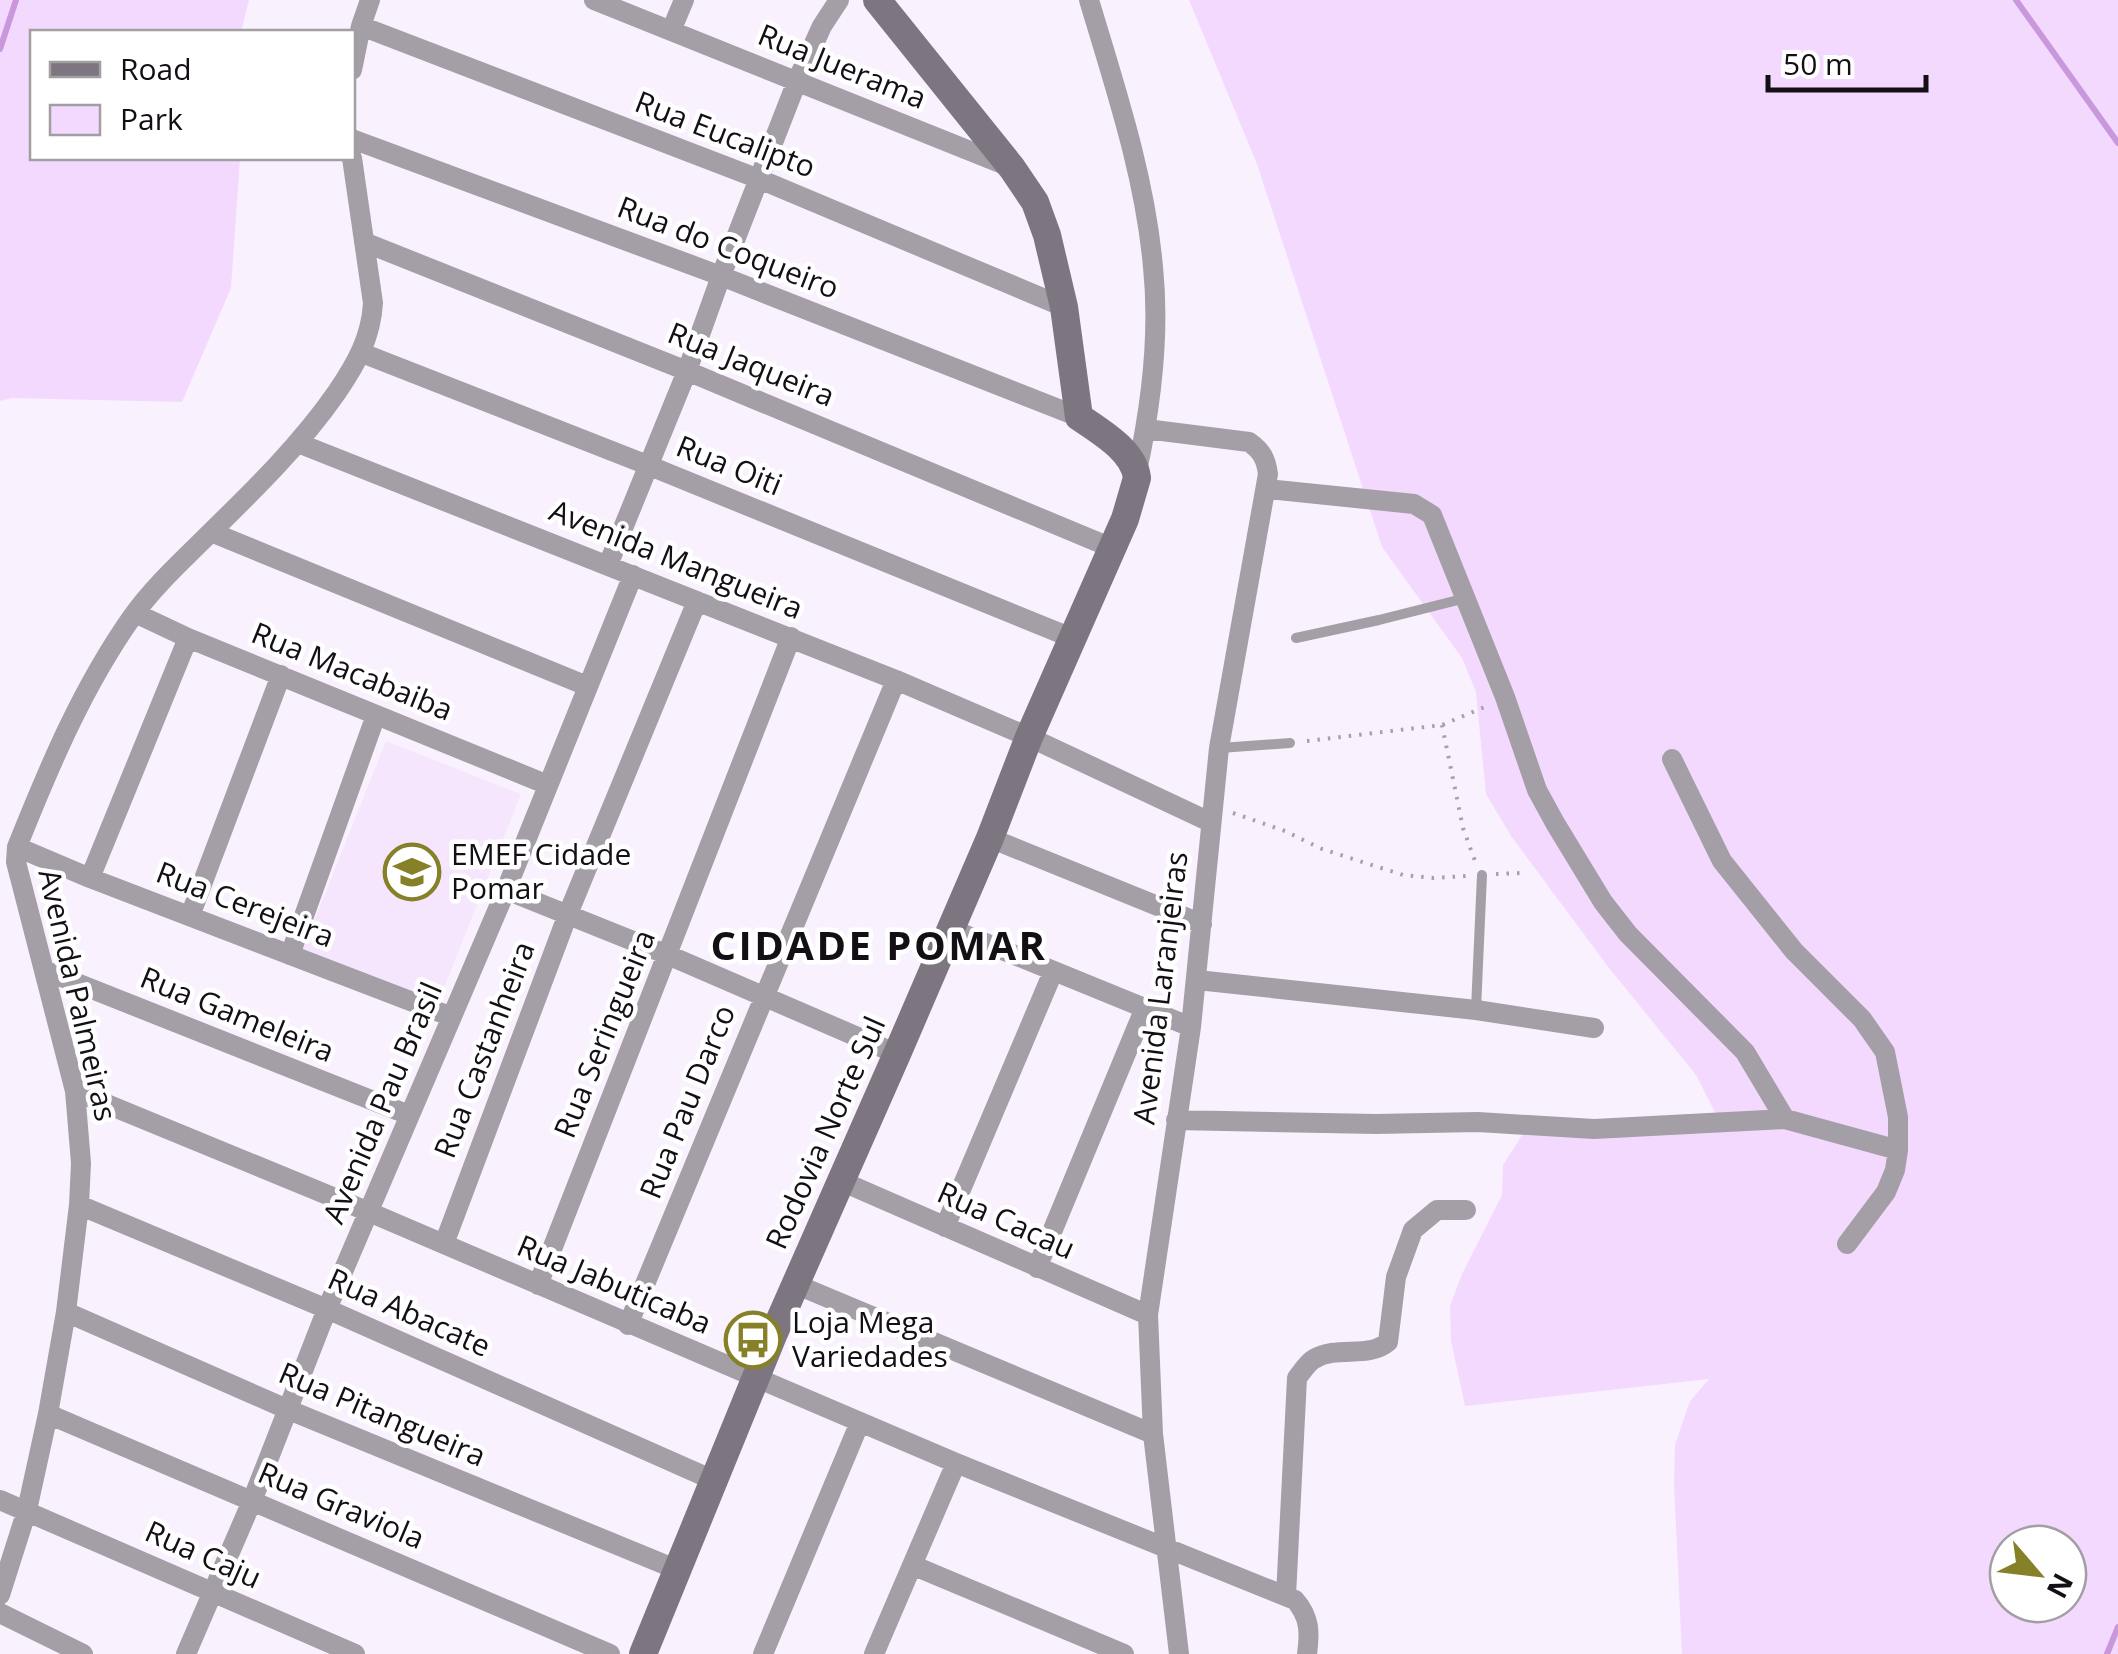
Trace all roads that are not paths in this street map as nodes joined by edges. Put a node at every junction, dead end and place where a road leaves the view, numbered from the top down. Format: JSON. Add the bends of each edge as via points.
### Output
{"nodes":[{"id":1,"x":370,"y":0,"type":"edge"},
{"id":2,"x":594,"y":0,"type":"edge"},
{"id":3,"x":684,"y":0,"type":"edge"},
{"id":4,"x":839,"y":0,"type":"edge"},
{"id":5,"x":877,"y":0,"type":"edge"},
{"id":6,"x":1089,"y":0,"type":"edge"},
{"id":7,"x":361,"y":26,"type":"junction"},
{"id":8,"x":671,"y":31,"type":"junction"},
{"id":9,"x":355,"y":55,"type":"edge"},
{"id":10,"x":797,"y":82,"type":"junction"},
{"id":11,"x":355,"y":140,"type":"edge"},
{"id":12,"x":352,"y":160,"type":"edge"},
{"id":13,"x":1012,"y":168,"type":"junction"},
{"id":14,"x":760,"y":179,"type":"junction"},
{"id":15,"x":364,"y":242,"type":"junction"},
{"id":16,"x":721,"y":276,"type":"junction"},
{"id":17,"x":1064,"y":306,"type":"junction"},
{"id":18,"x":362,"y":353,"type":"junction"},
{"id":19,"x":687,"y":370,"type":"junction"},
{"id":20,"x":1080,"y":417,"type":"junction"},
{"id":21,"x":1146,"y":430,"type":"junction"},
{"id":22,"x":298,"y":443,"type":"junction"},
{"id":23,"x":650,"y":466,"type":"junction"},
{"id":24,"x":1137,"y":472,"type":"junction"},
{"id":25,"x":1267,"y":489,"type":"junction"},
{"id":26,"x":211,"y":532,"type":"junction"},
{"id":27,"x":1112,"y":548,"type":"junction"},
{"id":28,"x":608,"y":565,"type":"junction"},
{"id":29,"x":633,"y":575,"type":"junction"},
{"id":30,"x":1466,"y":597,"type":"junction"},
{"id":31,"x":697,"y":601,"type":"junction"},
{"id":32,"x":135,"y":612,"type":"junction"},
{"id":33,"x":791,"y":637,"type":"junction"},
{"id":34,"x":188,"y":638,"type":"junction"},
{"id":35,"x":1072,"y":638,"type":"junction"},
{"id":36,"x":1296,"y":638,"type":"dead end"},
{"id":37,"x":281,"y":675,"type":"junction"},
{"id":38,"x":896,"y":680,"type":"junction"},
{"id":39,"x":587,"y":686,"type":"junction"},
{"id":40,"x":376,"y":715,"type":"junction"},
{"id":41,"x":1029,"y":737,"type":"junction"},
{"id":42,"x":1290,"y":743,"type":"road end"},
{"id":43,"x":1219,"y":748,"type":"junction"},
{"id":44,"x":1672,"y":759,"type":"dead end"},
{"id":45,"x":548,"y":785,"type":"junction"},
{"id":46,"x":1210,"y":822,"type":"junction"},
{"id":47,"x":990,"y":838,"type":"junction"},
{"id":48,"x":16,"y":850,"type":"junction"},
{"id":49,"x":0,"y":870,"type":"edge"},
{"id":50,"x":1482,"y":875,"type":"road end"},
{"id":51,"x":90,"y":878,"type":"junction"},
{"id":52,"x":506,"y":890,"type":"junction"},
{"id":53,"x":568,"y":914,"type":"junction"},
{"id":54,"x":190,"y":916,"type":"junction"},
{"id":55,"x":1202,"y":924,"type":"junction"},
{"id":56,"x":951,"y":929,"type":"junction"},
{"id":57,"x":290,"y":955,"type":"junction"},
{"id":58,"x":668,"y":955,"type":"junction"},
{"id":59,"x":44,"y":970,"type":"junction"},
{"id":60,"x":1053,"y":972,"type":"junction"},
{"id":61,"x":1197,"y":980,"type":"junction"},
{"id":62,"x":764,"y":996,"type":"junction"},
{"id":63,"x":1144,"y":1010,"type":"junction"},
{"id":64,"x":1476,"y":1010,"type":"junction"},
{"id":65,"x":452,"y":1016,"type":"junction"},
{"id":66,"x":1191,"y":1027,"type":"junction"},
{"id":67,"x":1594,"y":1028,"type":"dead end"},
{"id":68,"x":896,"y":1054,"type":"junction"},
{"id":69,"x":75,"y":1091,"type":"junction"},
{"id":70,"x":409,"y":1116,"type":"junction"},
{"id":71,"x":1785,"y":1119,"type":"junction"},
{"id":72,"x":1176,"y":1120,"type":"junction"},
{"id":73,"x":1898,"y":1150,"type":"junction"},
{"id":74,"x":841,"y":1182,"type":"junction"},
{"id":75,"x":79,"y":1205,"type":"junction"},
{"id":76,"x":1466,"y":1210,"type":"dead end"},
{"id":77,"x":369,"y":1212,"type":"junction"},
{"id":78,"x":944,"y":1228,"type":"junction"},
{"id":79,"x":444,"y":1244,"type":"junction"},
{"id":80,"x":1847,"y":1244,"type":"dead end"},
{"id":81,"x":1038,"y":1268,"type":"junction"},
{"id":82,"x":795,"y":1284,"type":"junction"},
{"id":83,"x":538,"y":1285,"type":"junction"},
{"id":84,"x":327,"y":1309,"type":"junction"},
{"id":85,"x":66,"y":1312,"type":"junction"},
{"id":86,"x":1148,"y":1315,"type":"junction"},
{"id":87,"x":628,"y":1324,"type":"junction"},
{"id":88,"x":755,"y":1378,"type":"junction"},
{"id":89,"x":289,"y":1410,"type":"junction"},
{"id":90,"x":48,"y":1414,"type":"junction"},
{"id":91,"x":860,"y":1422,"type":"junction"},
{"id":92,"x":1153,"y":1434,"type":"junction"},
{"id":93,"x":956,"y":1463,"type":"junction"},
{"id":94,"x":712,"y":1480,"type":"junction"},
{"id":95,"x":0,"y":1500,"type":"edge"},
{"id":96,"x":252,"y":1501,"type":"junction"},
{"id":97,"x":26,"y":1510,"type":"junction"},
{"id":98,"x":1166,"y":1550,"type":"junction"},
{"id":99,"x":912,"y":1565,"type":"junction"},
{"id":100,"x":678,"y":1570,"type":"junction"},
{"id":101,"x":212,"y":1592,"type":"junction"},
{"id":102,"x":0,"y":1595,"type":"edge"},
{"id":103,"x":1291,"y":1599,"type":"junction"},
{"id":104,"x":0,"y":1613,"type":"edge"},
{"id":105,"x":82,"y":1654,"type":"edge"},
{"id":106,"x":186,"y":1654,"type":"edge"},
{"id":107,"x":355,"y":1654,"type":"edge"},
{"id":108,"x":610,"y":1654,"type":"edge"},
{"id":109,"x":643,"y":1654,"type":"edge"},
{"id":110,"x":763,"y":1654,"type":"edge"},
{"id":111,"x":875,"y":1654,"type":"edge"},
{"id":112,"x":1124,"y":1654,"type":"edge"},
{"id":113,"x":1179,"y":1654,"type":"edge"},
{"id":114,"x":1307,"y":1654,"type":"edge"}],
"edges":[{"from":1,"to":7,"type":"street"},
{"from":2,"to":8,"type":"street","name":"Rua Juerama"},
{"from":3,"to":8,"type":"street"},
{"from":4,"to":10,"type":"street"},
{"from":5,"to":13,"type":"street"},
{"from":6,"to":21,"type":"street","name":"Rodovia Norte Sul","via":[[1137,166],[1154,268]]},
{"from":7,"to":9,"type":"street"},
{"from":7,"to":14,"type":"street","name":"Rua Eucalipto"},
{"from":8,"to":10,"type":"street","name":"Rua Juerama"},
{"from":10,"to":13,"type":"street","name":"Rua Juerama"},
{"from":10,"to":14,"type":"street"},
{"from":11,"to":16,"type":"street","name":"Rua do Coqueiro"},
{"from":12,"to":15,"type":"street","name":"Avenida Palmeiras"},
{"from":13,"to":17,"type":"street","via":[[1042,219]]},
{"from":14,"to":16,"type":"street"},
{"from":14,"to":17,"type":"street","name":"Rua Eucalipto"},
{"from":15,"to":18,"type":"street","name":"Avenida Palmeiras","via":[[373,303]]},
{"from":15,"to":19,"type":"street","name":"Rua Jaqueira"},
{"from":16,"to":19,"type":"street"},
{"from":16,"to":20,"type":"street","name":"Rua do Coqueiro"},
{"from":17,"to":20,"type":"street"},
{"from":18,"to":22,"type":"street","name":"Avenida Palmeiras"},
{"from":18,"to":23,"type":"street","name":"Rua Oiti"},
{"from":19,"to":23,"type":"street"},
{"from":19,"to":27,"type":"street","name":"Rua Jaqueira"},
{"from":20,"to":24,"type":"street","via":[[1124,452]]},
{"from":21,"to":24,"type":"street","name":"Rodovia Norte Sul"},
{"from":21,"to":25,"type":"street","name":"Avenida Laranjeiras","via":[[1249,442],[1266,462]]},
{"from":22,"to":26,"type":"street","name":"Avenida Palmeiras"},
{"from":22,"to":28,"type":"street","name":"Avenida Mangueira"},
{"from":23,"to":28,"type":"street"},
{"from":23,"to":35,"type":"street","name":"Rua Oiti"},
{"from":24,"to":27,"type":"street","name":"Rodovia Norte Sul"},
{"from":25,"to":30,"type":"street","via":[[1422,507],[1436,521]]},
{"from":25,"to":43,"type":"street","name":"Avenida Laranjeiras"},
{"from":26,"to":32,"type":"street","name":"Avenida Palmeiras"},
{"from":26,"to":39,"type":"street"},
{"from":27,"to":35,"type":"street","name":"Rodovia Norte Sul"},
{"from":28,"to":29,"type":"street","name":"Avenida Mangueira"},
{"from":29,"to":31,"type":"street","name":"Avenida Mangueira"},
{"from":29,"to":39,"type":"street","name":"Avenida Pau Brasil"},
{"from":30,"to":36,"type":"lane"},
{"from":30,"to":71,"type":"street","via":[[1537,790],[1603,902],[1744,1052]]},
{"from":31,"to":33,"type":"street","name":"Avenida Mangueira"},
{"from":31,"to":53,"type":"street","name":"Rua Castanheira"},
{"from":32,"to":34,"type":"street","name":"Rua Macabaiba"},
{"from":32,"to":48,"type":"street","name":"Avenida Palmeiras","via":[[67,728]]},
{"from":33,"to":38,"type":"street","name":"Avenida Mangueira"},
{"from":33,"to":58,"type":"street","name":"Rua Seringueira"},
{"from":34,"to":37,"type":"street","name":"Rua Macabaiba"},
{"from":34,"to":51,"type":"street"},
{"from":35,"to":41,"type":"street","name":"Rodovia Norte Sul"},
{"from":37,"to":40,"type":"street","name":"Rua Macabaiba"},
{"from":37,"to":54,"type":"street"},
{"from":38,"to":41,"type":"street","name":"Avenida Mangueira"},
{"from":38,"to":62,"type":"street","name":"Rua Pau Darco"},
{"from":39,"to":45,"type":"street","name":"Avenida Pau Brasil"},
{"from":40,"to":45,"type":"street","name":"Rua Macabaiba"},
{"from":40,"to":57,"type":"street"},
{"from":41,"to":46,"type":"street","name":"Avenida Mangueira"},
{"from":41,"to":47,"type":"street","name":"Rodovia Norte Sul"},
{"from":42,"to":43,"type":"lane"},
{"from":43,"to":46,"type":"street","name":"Avenida Laranjeiras"},
{"from":44,"to":73,"type":"street","via":[[1722,861],[1885,1052]]},
{"from":45,"to":52,"type":"street","name":"Avenida Pau Brasil"},
{"from":46,"to":55,"type":"street","name":"Avenida Laranjeiras"},
{"from":47,"to":55,"type":"street"},
{"from":47,"to":56,"type":"street","name":"Rodovia Norte Sul"},
{"from":48,"to":49,"type":"street"},
{"from":48,"to":51,"type":"street","name":"Rua Cerejeira"},
{"from":48,"to":59,"type":"street","name":"Avenida Palmeiras"},
{"from":50,"to":64,"type":"lane"},
{"from":51,"to":54,"type":"street","name":"Rua Cerejeira"},
{"from":52,"to":53,"type":"street"},
{"from":52,"to":65,"type":"street","name":"Avenida Pau Brasil"},
{"from":53,"to":58,"type":"street"},
{"from":53,"to":79,"type":"street","name":"Rua Castanheira"},
{"from":54,"to":57,"type":"street","name":"Rua Cerejeira"},
{"from":55,"to":61,"type":"street","name":"Avenida Laranjeiras"},
{"from":56,"to":60,"type":"street"},
{"from":56,"to":68,"type":"street","name":"Rodovia Norte Sul"},
{"from":57,"to":65,"type":"street","name":"Rua Cerejeira"},
{"from":58,"to":62,"type":"street"},
{"from":58,"to":83,"type":"street","name":"Rua Seringueira"},
{"from":59,"to":69,"type":"street","name":"Avenida Palmeiras"},
{"from":59,"to":70,"type":"street","name":"Rua Gameleira"},
{"from":60,"to":63,"type":"street"},
{"from":60,"to":78,"type":"street"},
{"from":61,"to":64,"type":"street"},
{"from":61,"to":66,"type":"street","name":"Avenida Laranjeiras"},
{"from":62,"to":68,"type":"street"},
{"from":62,"to":87,"type":"street","name":"Rua Pau Darco"},
{"from":63,"to":66,"type":"street"},
{"from":63,"to":81,"type":"street"},
{"from":64,"to":67,"type":"street"},
{"from":65,"to":70,"type":"street","name":"Avenida Pau Brasil"},
{"from":66,"to":72,"type":"street","name":"Avenida Laranjeiras"},
{"from":68,"to":74,"type":"street","name":"Rodovia Norte Sul"},
{"from":69,"to":75,"type":"street","name":"Avenida Palmeiras"},
{"from":69,"to":77,"type":"street","name":"Rua Jabuticaba"},
{"from":70,"to":77,"type":"street","name":"Avenida Pau Brasil"},
{"from":71,"to":72,"type":"street","via":[[1594,1129]]},
{"from":71,"to":73,"type":"street"},
{"from":72,"to":86,"type":"street","name":"Avenida Laranjeiras"},
{"from":73,"to":80,"type":"street","via":[[1886,1192]]},
{"from":74,"to":78,"type":"street","name":"Rua Cacau"},
{"from":74,"to":82,"type":"street","name":"Rodovia Norte Sul"},
{"from":75,"to":84,"type":"street","name":"Rua Abacate"},
{"from":75,"to":85,"type":"street","name":"Avenida Palmeiras"},
{"from":76,"to":103,"type":"street","via":[[1437,1210],[1414,1230],[1396,1277],[1388,1342],[1378,1350],[1315,1358],[1298,1378]]},
{"from":77,"to":79,"type":"street","name":"Rua Jabuticaba"},
{"from":77,"to":84,"type":"street","name":"Avenida Pau Brasil"},
{"from":78,"to":81,"type":"street","name":"Rua Cacau"},
{"from":79,"to":83,"type":"street","name":"Rua Jabuticaba"},
{"from":81,"to":86,"type":"street","name":"Rua Cacau"},
{"from":82,"to":88,"type":"street","name":"Rodovia Norte Sul"},
{"from":82,"to":92,"type":"street"},
{"from":83,"to":87,"type":"street","name":"Rua Jabuticaba"},
{"from":84,"to":89,"type":"street","name":"Avenida Pau Brasil"},
{"from":84,"to":94,"type":"street","name":"Rua Abacate"},
{"from":85,"to":89,"type":"street","name":"Rua Pitangueira"},
{"from":85,"to":90,"type":"street","name":"Avenida Palmeiras"},
{"from":86,"to":92,"type":"street","name":"Avenida Laranjeiras"},
{"from":87,"to":88,"type":"street","name":"Rua Jabuticaba"},
{"from":88,"to":91,"type":"street","name":"Rua Jabuticaba"},
{"from":88,"to":94,"type":"street","name":"Rodovia Norte Sul"},
{"from":89,"to":96,"type":"street","name":"Avenida Pau Brasil"},
{"from":89,"to":100,"type":"street","name":"Rua Pitangueira"},
{"from":90,"to":96,"type":"street","name":"Rua Graviola"},
{"from":90,"to":97,"type":"street","name":"Avenida Palmeiras"},
{"from":91,"to":93,"type":"street","name":"Rua Jabuticaba"},
{"from":91,"to":110,"type":"street"},
{"from":92,"to":98,"type":"street","name":"Avenida Laranjeiras"},
{"from":93,"to":98,"type":"street","name":"Rua Jabuticaba"},
{"from":93,"to":99,"type":"street"},
{"from":94,"to":100,"type":"street","name":"Rodovia Norte Sul"},
{"from":95,"to":97,"type":"street","name":"Rua Caju"},
{"from":96,"to":101,"type":"street","name":"Avenida Pau Brasil"},
{"from":96,"to":108,"type":"street","name":"Rua Graviola"},
{"from":97,"to":101,"type":"street","name":"Rua Caju"},
{"from":97,"to":102,"type":"street","name":"Avenida Palmeiras"},
{"from":98,"to":103,"type":"street","name":"Rua Jabuticaba"},
{"from":98,"to":113,"type":"street","name":"Avenida Laranjeiras"},
{"from":99,"to":111,"type":"street"},
{"from":99,"to":112,"type":"street"},
{"from":100,"to":109,"type":"street","name":"Rodovia Norte Sul"},
{"from":101,"to":106,"type":"street","name":"Avenida Pau Brasil"},
{"from":101,"to":107,"type":"street","name":"Rua Caju"},
{"from":103,"to":114,"type":"street","via":[[1307,1618]]},
{"from":104,"to":105,"type":"street"}]}
